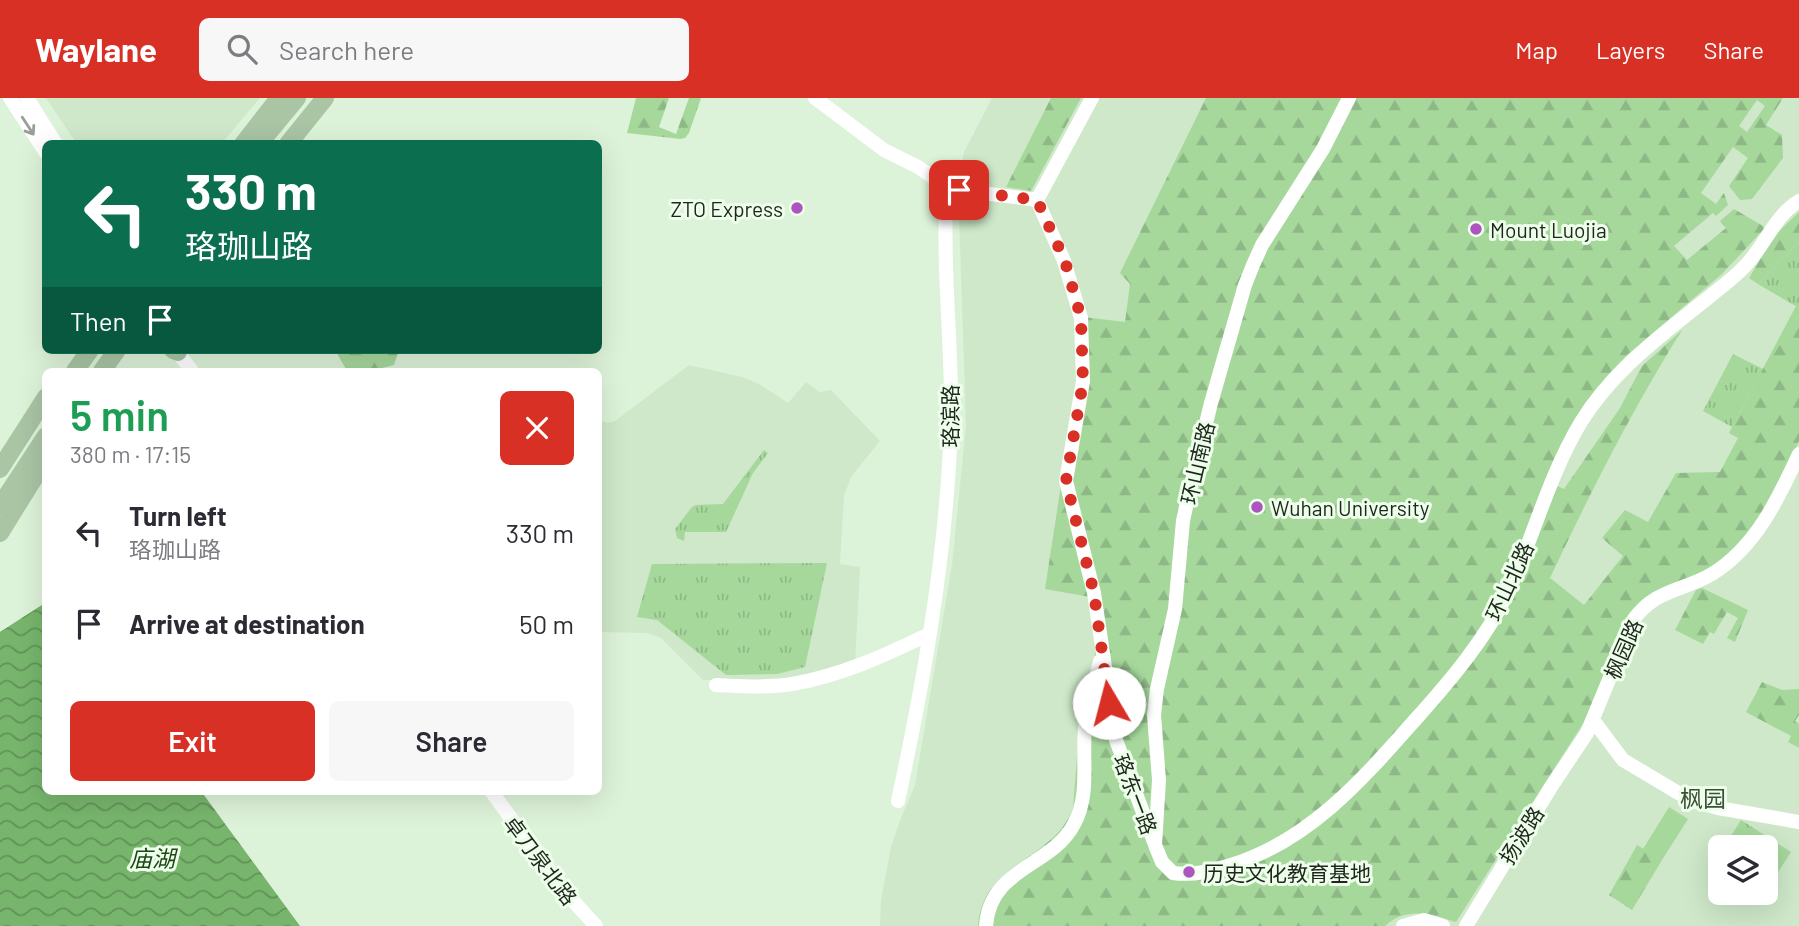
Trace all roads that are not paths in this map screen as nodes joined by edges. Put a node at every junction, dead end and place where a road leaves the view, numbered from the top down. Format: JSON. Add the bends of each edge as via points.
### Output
{"nodes":[{"id":1,"x":10,"y":98,"type":"edge"},
{"id":2,"x":27,"y":98,"type":"edge"},
{"id":3,"x":279,"y":98,"type":"edge"},
{"id":4,"x":297,"y":98,"type":"edge"},
{"id":5,"x":309,"y":98,"type":"edge"},
{"id":6,"x":325,"y":98,"type":"edge"},
{"id":7,"x":815,"y":98,"type":"edge"},
{"id":8,"x":1092,"y":98,"type":"edge"},
{"id":9,"x":1349,"y":98,"type":"edge"},
{"id":10,"x":257,"y":136,"type":"edge"},
{"id":11,"x":53,"y":140,"type":"edge"},
{"id":12,"x":276,"y":140,"type":"edge"},
{"id":13,"x":291,"y":140,"type":"edge"},
{"id":14,"x":42,"y":147,"type":"edge"},
{"id":15,"x":947,"y":187,"type":"junction"},
{"id":16,"x":1037,"y":200,"type":"junction"},
{"id":17,"x":1799,"y":201,"type":"edge"},
{"id":18,"x":181,"y":354,"type":"edge"},
{"id":19,"x":108,"y":358,"type":"edge"},
{"id":20,"x":93,"y":368,"type":"edge"},
{"id":21,"x":197,"y":368,"type":"edge"},
{"id":22,"x":42,"y":403,"type":"edge"},
{"id":23,"x":42,"y":421,"type":"edge"},
{"id":24,"x":42,"y":442,"type":"edge"},
{"id":25,"x":1799,"y":454,"type":"edge"},
{"id":26,"x":42,"y":465,"type":"edge"},
{"id":27,"x":0,"y":469,"type":"edge"},
{"id":28,"x":0,"y":485,"type":"edge"},
{"id":29,"x":0,"y":506,"type":"edge"},
{"id":30,"x":0,"y":533,"type":"edge"},
{"id":31,"x":929,"y":634,"type":"junction"},
{"id":32,"x":1102,"y":651,"type":"junction"},
{"id":33,"x":716,"y":685,"type":"dead end"},
{"id":34,"x":1586,"y":733,"type":"junction"},
{"id":35,"x":494,"y":795,"type":"edge"},
{"id":36,"x":502,"y":795,"type":"edge"},
{"id":37,"x":898,"y":801,"type":"dead end"},
{"id":38,"x":1799,"y":822,"type":"edge"},
{"id":39,"x":1157,"y":850,"type":"junction"},
{"id":40,"x":596,"y":926,"type":"edge"},
{"id":41,"x":986,"y":926,"type":"edge"},
{"id":42,"x":1403,"y":926,"type":"edge"},
{"id":43,"x":1443,"y":926,"type":"edge"},
{"id":44,"x":1466,"y":926,"type":"edge"}],
"edges":[{"from":1,"to":14,"type":"street","one_way":true},
{"from":2,"to":11,"type":"street"},
{"from":3,"to":10,"type":"main road"},
{"from":4,"to":10,"type":"main road"},
{"from":5,"to":12,"type":"main road"},
{"from":6,"to":13,"type":"main road"},
{"from":7,"to":15,"type":"street","via":[[884,150]]},
{"from":8,"to":16,"type":"street"},
{"from":9,"to":39,"type":"street","name":"环山南路","via":[[1253,265],[1202,438],[1183,521],[1175,609],[1154,715],[1159,780]]},
{"from":15,"to":16,"type":"street"},
{"from":15,"to":31,"type":"street","name":"珞滨路","via":[[944,234],[950,446],[941,562]]},
{"from":16,"to":32,"type":"street","name":"珞东一路","via":[[1065,261],[1081,318],[1083,382],[1066,481],[1094,593]]},
{"from":17,"to":39,"type":"street","name":"环山北路","via":[[1747,265],[1631,360],[1602,393],[1570,443],[1494,617],[1444,687],[1358,783],[1294,835],[1244,861],[1178,874],[1168,870]]},
{"from":18,"to":21,"type":"street"},
{"from":19,"to":20,"type":"main road"},
{"from":22,"to":27,"type":"main road"},
{"from":23,"to":28,"type":"main road"},
{"from":24,"to":29,"type":"main road"},
{"from":25,"to":34,"type":"street","name":"枫园路","via":[[1772,509],[1745,547],[1714,573],[1657,597],[1638,613]]},
{"from":26,"to":30,"type":"main road"},
{"from":31,"to":33,"type":"street","via":[[862,664],[801,682]]},
{"from":31,"to":37,"type":"street","name":"珞滨路"},
{"from":32,"to":39,"type":"street","name":"珞东一路","via":[[1116,740]]},
{"from":32,"to":41,"type":"street","via":[[1085,729],[1083,793],[1076,822],[1062,841],[1003,884],[989,909]]},
{"from":34,"to":38,"type":"street","via":[[1605,736],[1631,767],[1699,803]]},
{"from":34,"to":44,"type":"street","name":"扬波路"},
{"from":35,"to":40,"type":"street","name":"卓刀泉北路","via":[[565,892]]},
{"from":36,"to":40,"type":"street","name":"卓刀泉北路"},
{"from":42,"to":43,"type":"street","via":[[1424,920]]}]}
